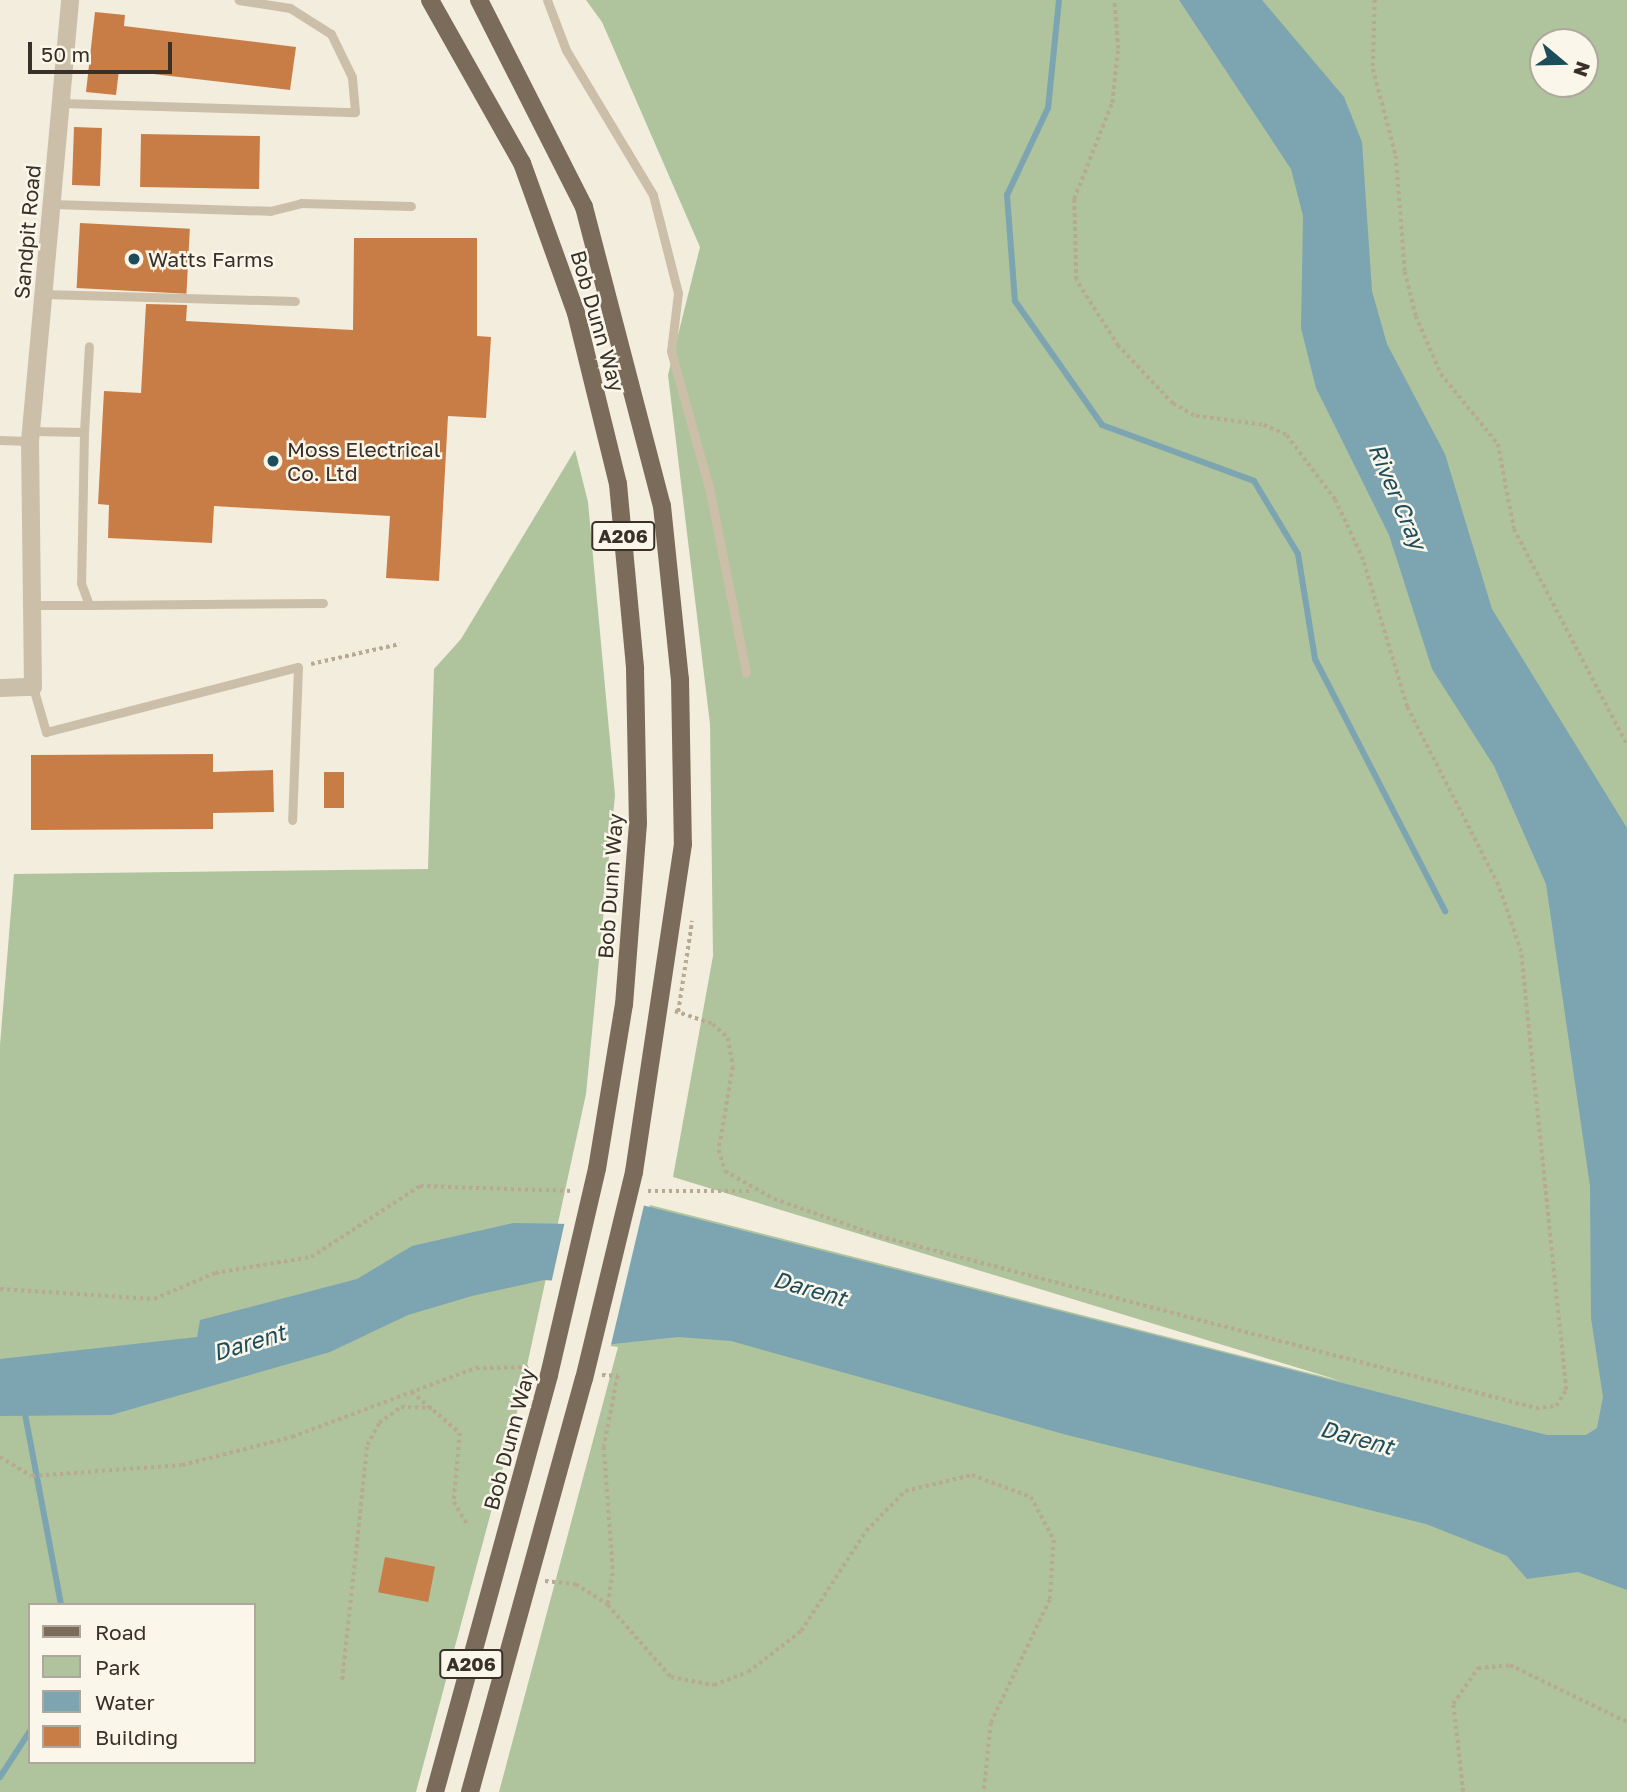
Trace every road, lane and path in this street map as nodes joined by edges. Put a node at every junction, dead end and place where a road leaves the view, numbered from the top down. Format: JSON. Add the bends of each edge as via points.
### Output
{"nodes":[{"id":1,"x":71,"y":0,"type":"edge"},
{"id":2,"x":239,"y":0,"type":"edge"},
{"id":3,"x":430,"y":0,"type":"edge"},
{"id":4,"x":479,"y":0,"type":"edge"},
{"id":5,"x":547,"y":0,"type":"edge"},
{"id":6,"x":1114,"y":0,"type":"edge"},
{"id":7,"x":1376,"y":0,"type":"edge"},
{"id":8,"x":62,"y":103,"type":"junction"},
{"id":9,"x":52,"y":204,"type":"junction"},
{"id":10,"x":411,"y":206,"type":"dead end"},
{"id":11,"x":44,"y":294,"type":"junction"},
{"id":12,"x":295,"y":301,"type":"dead end"},
{"id":13,"x":89,"y":346,"type":"dead end"},
{"id":14,"x":84,"y":432,"type":"junction"},
{"id":15,"x":31,"y":436,"type":"junction"},
{"id":16,"x":0,"y":440,"type":"edge"},
{"id":17,"x":323,"y":603,"type":"dead end"},
{"id":18,"x":33,"y":605,"type":"junction"},
{"id":19,"x":89,"y":605,"type":"junction"},
{"id":20,"x":400,"y":644,"type":"dead end"},
{"id":21,"x":298,"y":667,"type":"junction"},
{"id":22,"x":746,"y":672,"type":"dead end"},
{"id":23,"x":33,"y":687,"type":"junction"},
{"id":24,"x":0,"y":688,"type":"edge"},
{"id":25,"x":1627,"y":744,"type":"edge"},
{"id":26,"x":292,"y":820,"type":"dead end"},
{"id":27,"x":678,"y":1012,"type":"dead end"},
{"id":28,"x":579,"y":1191,"type":"dead end"},
{"id":29,"x":633,"y":1191,"type":"dead end"},
{"id":30,"x":754,"y":1191,"type":"junction"},
{"id":31,"x":0,"y":1289,"type":"edge"},
{"id":32,"x":476,"y":1368,"type":"dead end"},
{"id":33,"x":618,"y":1376,"type":"dead end"},
{"id":34,"x":412,"y":1392,"type":"junction"},
{"id":35,"x":432,"y":1408,"type":"junction"},
{"id":36,"x":0,"y":1457,"type":"edge"},
{"id":37,"x":467,"y":1524,"type":"dead end"},
{"id":38,"x":547,"y":1581,"type":"dead end"},
{"id":39,"x":608,"y":1605,"type":"junction"},
{"id":40,"x":342,"y":1680,"type":"dead end"},
{"id":41,"x":1627,"y":1722,"type":"edge"},
{"id":42,"x":435,"y":1792,"type":"edge"},
{"id":43,"x":470,"y":1792,"type":"edge"},
{"id":44,"x":984,"y":1792,"type":"edge"},
{"id":45,"x":1463,"y":1792,"type":"edge"}],
"edges":[{"from":1,"to":8,"type":"street","name":"Sandpit Road"},
{"from":2,"to":8,"type":"lane","via":[[290,8],[331,34],[352,77],[355,112]]},
{"from":3,"to":42,"type":"main road","name":"Bob Dunn Way","number":"A206","bridge":true,"via":[[522,163],[576,313],[618,484],[635,669],[638,823],[624,1004],[597,1168],[549,1375]]},
{"from":4,"to":43,"type":"main road","name":"Bob Dunn Way","number":"A206","bridge":true,"via":[[584,207],[616,309],[662,506],[680,679],[683,844],[634,1172],[584,1379]]},
{"from":5,"to":22,"type":"lane","via":[[566,50],[653,194],[678,293],[671,351],[710,492]]},
{"from":6,"to":30,"type":"path","via":[[1118,49],[1112,103],[1074,199],[1076,280],[1111,336],[1173,404],[1194,416],[1262,425],[1293,442],[1335,500],[1363,560],[1407,707],[1499,885],[1521,952],[1566,1390],[1556,1406],[1536,1408],[1476,1394],[880,1236]]},
{"from":7,"to":25,"type":"path","via":[[1373,69],[1396,156],[1405,272],[1416,316],[1441,374],[1498,444],[1514,528]]},
{"from":8,"to":9,"type":"street","name":"Sandpit Road"},
{"from":9,"to":10,"type":"lane","via":[[120,208]]},
{"from":9,"to":11,"type":"street","name":"Sandpit Road"},
{"from":11,"to":12,"type":"lane"},
{"from":11,"to":15,"type":"street","name":"Sandpit Road"},
{"from":13,"to":14,"type":"lane"},
{"from":14,"to":15,"type":"lane"},
{"from":14,"to":19,"type":"lane","via":[[81,583]]},
{"from":15,"to":16,"type":"lane"},
{"from":15,"to":18,"type":"street","name":"Sandpit Road"},
{"from":17,"to":19,"type":"lane"},
{"from":18,"to":19,"type":"lane"},
{"from":18,"to":23,"type":"street","name":"Sandpit Road"},
{"from":20,"to":21,"type":"path"},
{"from":21,"to":23,"type":"lane","via":[[46,732]]},
{"from":21,"to":26,"type":"lane"},
{"from":23,"to":24,"type":"street"},
{"from":27,"to":30,"type":"path","via":[[713,1024],[728,1038],[733,1067],[719,1150],[725,1171]]},
{"from":28,"to":31,"type":"path","via":[[420,1186],[311,1257],[215,1273],[154,1299]]},
{"from":29,"to":30,"type":"path"},
{"from":32,"to":34,"type":"path"},
{"from":33,"to":39,"type":"path","via":[[604,1447],[613,1573]]},
{"from":34,"to":35,"type":"path"},
{"from":34,"to":36,"type":"path","via":[[292,1437],[183,1465],[32,1476]]},
{"from":35,"to":37,"type":"path","via":[[460,1433],[454,1502]]},
{"from":35,"to":40,"type":"path","via":[[401,1407],[379,1423],[367,1445]]},
{"from":38,"to":39,"type":"path","via":[[576,1584]]},
{"from":39,"to":44,"type":"path","via":[[671,1677],[714,1685],[748,1672],[801,1631],[866,1531],[905,1491],[972,1475],[1031,1497],[1054,1540],[1050,1600],[991,1723]]},
{"from":41,"to":45,"type":"path","via":[[1510,1665],[1478,1668],[1454,1704]]}]}
